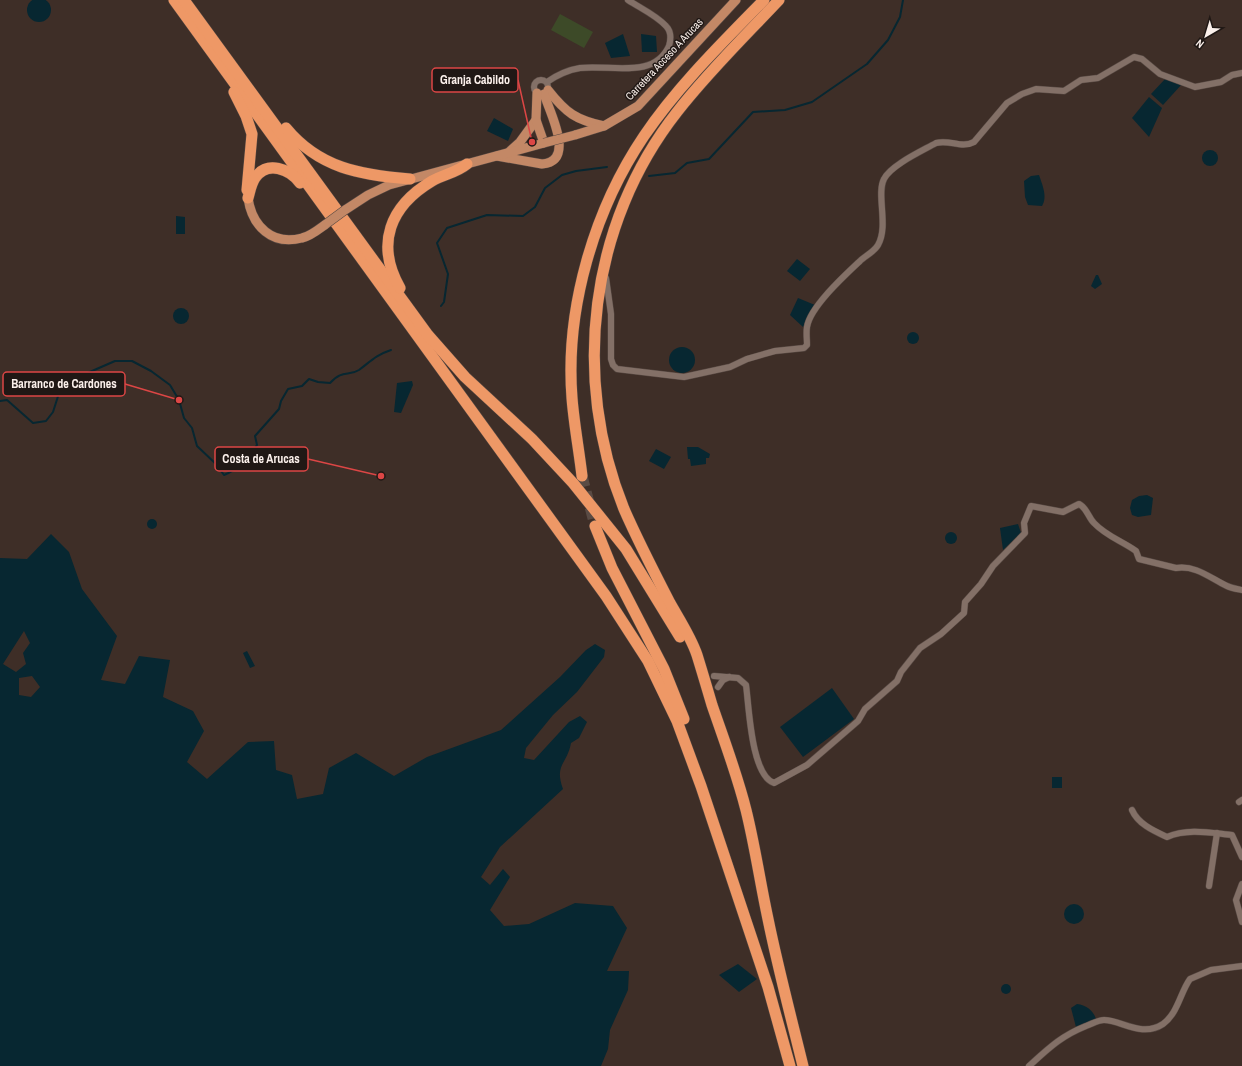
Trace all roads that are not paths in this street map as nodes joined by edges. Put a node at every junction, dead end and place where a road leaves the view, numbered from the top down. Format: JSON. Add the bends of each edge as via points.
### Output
{"nodes":[{"id":1,"x":174,"y":0,"type":"edge"},
{"id":2,"x":184,"y":0,"type":"edge"},
{"id":3,"x":628,"y":0,"type":"edge"},
{"id":4,"x":736,"y":0,"type":"edge"},
{"id":5,"x":764,"y":0,"type":"edge"},
{"id":6,"x":779,"y":0,"type":"edge"},
{"id":7,"x":221,"y":66,"type":"junction"},
{"id":8,"x":1242,"y":73,"type":"edge"},
{"id":9,"x":250,"y":90,"type":"junction"},
{"id":10,"x":544,"y":90,"type":"junction"},
{"id":11,"x":536,"y":120,"type":"junction"},
{"id":12,"x":604,"y":126,"type":"junction"},
{"id":13,"x":544,"y":143,"type":"junction"},
{"id":14,"x":651,"y":150,"type":"junction"},
{"id":15,"x":509,"y":152,"type":"junction"},
{"id":16,"x":496,"y":156,"type":"junction"},
{"id":17,"x":467,"y":164,"type":"junction"},
{"id":18,"x":410,"y":178,"type":"junction"},
{"id":19,"x":248,"y":198,"type":"junction"},
{"id":20,"x":606,"y":311,"type":"joint"},
{"id":21,"x":408,"y":314,"type":"junction"},
{"id":22,"x":582,"y":476,"type":"tunnel mouth"},
{"id":23,"x":595,"y":526,"type":"tunnel mouth"},
{"id":24,"x":1242,"y":590,"type":"edge"},
{"id":25,"x":714,"y":676,"type":"dead end"},
{"id":26,"x":729,"y":677,"type":"junction"},
{"id":27,"x":718,"y":687,"type":"dead end"},
{"id":28,"x":711,"y":700,"type":"junction"},
{"id":29,"x":701,"y":786,"type":"junction"},
{"id":30,"x":1132,"y":810,"type":"dead end"},
{"id":31,"x":1217,"y":833,"type":"junction"},
{"id":32,"x":1242,"y":857,"type":"edge"},
{"id":33,"x":1242,"y":884,"type":"edge"},
{"id":34,"x":1209,"y":886,"type":"dead end"},
{"id":35,"x":1242,"y":922,"type":"edge"},
{"id":36,"x":1242,"y":966,"type":"edge"},
{"id":37,"x":788,"y":1062,"type":"edge"},
{"id":38,"x":803,"y":1066,"type":"edge"},
{"id":39,"x":1029,"y":1066,"type":"edge"}],
"edges":[{"from":1,"to":7,"type":"highway"},
{"from":2,"to":9,"type":"highway"},
{"from":3,"to":10,"type":"street","via":[[667,26],[671,35],[670,43],[659,60],[649,66],[634,68],[580,68],[558,75]]},
{"from":4,"to":12,"type":"main road","name":"Carretera Acceso A Arucas","via":[[638,106]]},
{"from":5,"to":22,"type":"highway","via":[[695,72],[644,136],[612,192],[589,256],[578,299],[572,345],[572,397]]},
{"from":6,"to":14,"type":"highway","via":[[680,108]]},
{"from":7,"to":19,"type":"highway","via":[[246,116],[252,134],[246,182]]},
{"from":7,"to":21,"type":"highway"},
{"from":8,"to":20,"type":"street","via":[[1232,75],[1221,82],[1195,86],[1160,74],[1142,59],[1134,56],[1098,78],[1081,80],[1064,91],[1036,89],[1022,94],[1007,103],[974,142],[967,146],[943,141],[936,143],[894,168],[884,179],[882,187],[883,217],[881,238],[877,247],[836,284],[816,308],[807,326],[807,345],[804,348],[776,351],[730,367],[684,377],[617,369],[611,360]]},
{"from":9,"to":18,"type":"highway","via":[[293,137],[329,163],[365,175]]},
{"from":9,"to":21,"type":"highway"},
{"from":10,"to":11,"type":"main road"},
{"from":10,"to":12,"type":"main road","via":[[573,116]]},
{"from":10,"to":16,"type":"main road","via":[[560,146],[556,158],[548,164],[542,164]]},
{"from":11,"to":13,"type":"main road"},
{"from":11,"to":15,"type":"main road"},
{"from":12,"to":13,"type":"main road","name":"Carretera Acceso A Arucas","bridge":true},
{"from":13,"to":15,"type":"main road","name":"Carretera Acceso A Arucas"},
{"from":14,"to":20,"type":"highway","via":[[619,230],[606,278]]},
{"from":14,"to":28,"type":"highway","via":[[625,200],[604,265],[596,311],[593,352],[596,398],[603,443],[624,506],[648,561],[696,650]]},
{"from":15,"to":16,"type":"main road","name":"Carretera Acceso A Arucas"},
{"from":16,"to":17,"type":"main road","name":"Carretera Acceso A Arucas"},
{"from":17,"to":18,"type":"main road","name":"Carretera Acceso A Arucas"},
{"from":17,"to":21,"type":"highway","via":[[420,190],[399,208],[392,221],[388,238],[389,256]]},
{"from":18,"to":19,"type":"main road","name":"Carretera Acceso A Arucas","bridge":true,"via":[[368,195],[303,238],[282,239],[271,236],[255,222]]},
{"from":19,"to":21,"type":"highway","via":[[251,186],[262,171],[275,168],[290,173],[384,296]]},
{"from":21,"to":28,"type":"highway","via":[[465,377],[532,439],[573,483],[626,549],[687,648]]},
{"from":21,"to":29,"type":"highway","via":[[632,635],[677,721]]},
{"from":23,"to":29,"type":"highway","via":[[612,568],[664,670],[685,723]]},
{"from":24,"to":26,"type":"street","via":[[1226,586],[1197,569],[1176,568],[1139,559],[1136,551],[1115,540],[1094,523],[1084,507],[1079,504],[1063,512],[1031,506],[1024,523],[1025,533],[993,566],[965,602],[964,613],[941,634],[920,648],[900,672],[897,681],[865,709],[858,721],[806,765],[785,778],[774,783],[764,774],[750,731],[746,685],[738,678]]},
{"from":25,"to":26,"type":"street"},
{"from":26,"to":27,"type":"street"},
{"from":28,"to":38,"type":"highway","via":[[736,772]]},
{"from":29,"to":37,"type":"highway","via":[[768,987]]},
{"from":30,"to":31,"type":"street","via":[[1135,817],[1149,828],[1167,837],[1185,832]]},
{"from":31,"to":32,"type":"street","via":[[1232,834]]},
{"from":31,"to":34,"type":"street"},
{"from":33,"to":35,"type":"street","via":[[1236,900]]},
{"from":36,"to":39,"type":"street","via":[[1211,970],[1190,979],[1174,1012],[1163,1024],[1145,1029],[1129,1028],[1105,1020],[1098,1021],[1063,1036]]}]}
